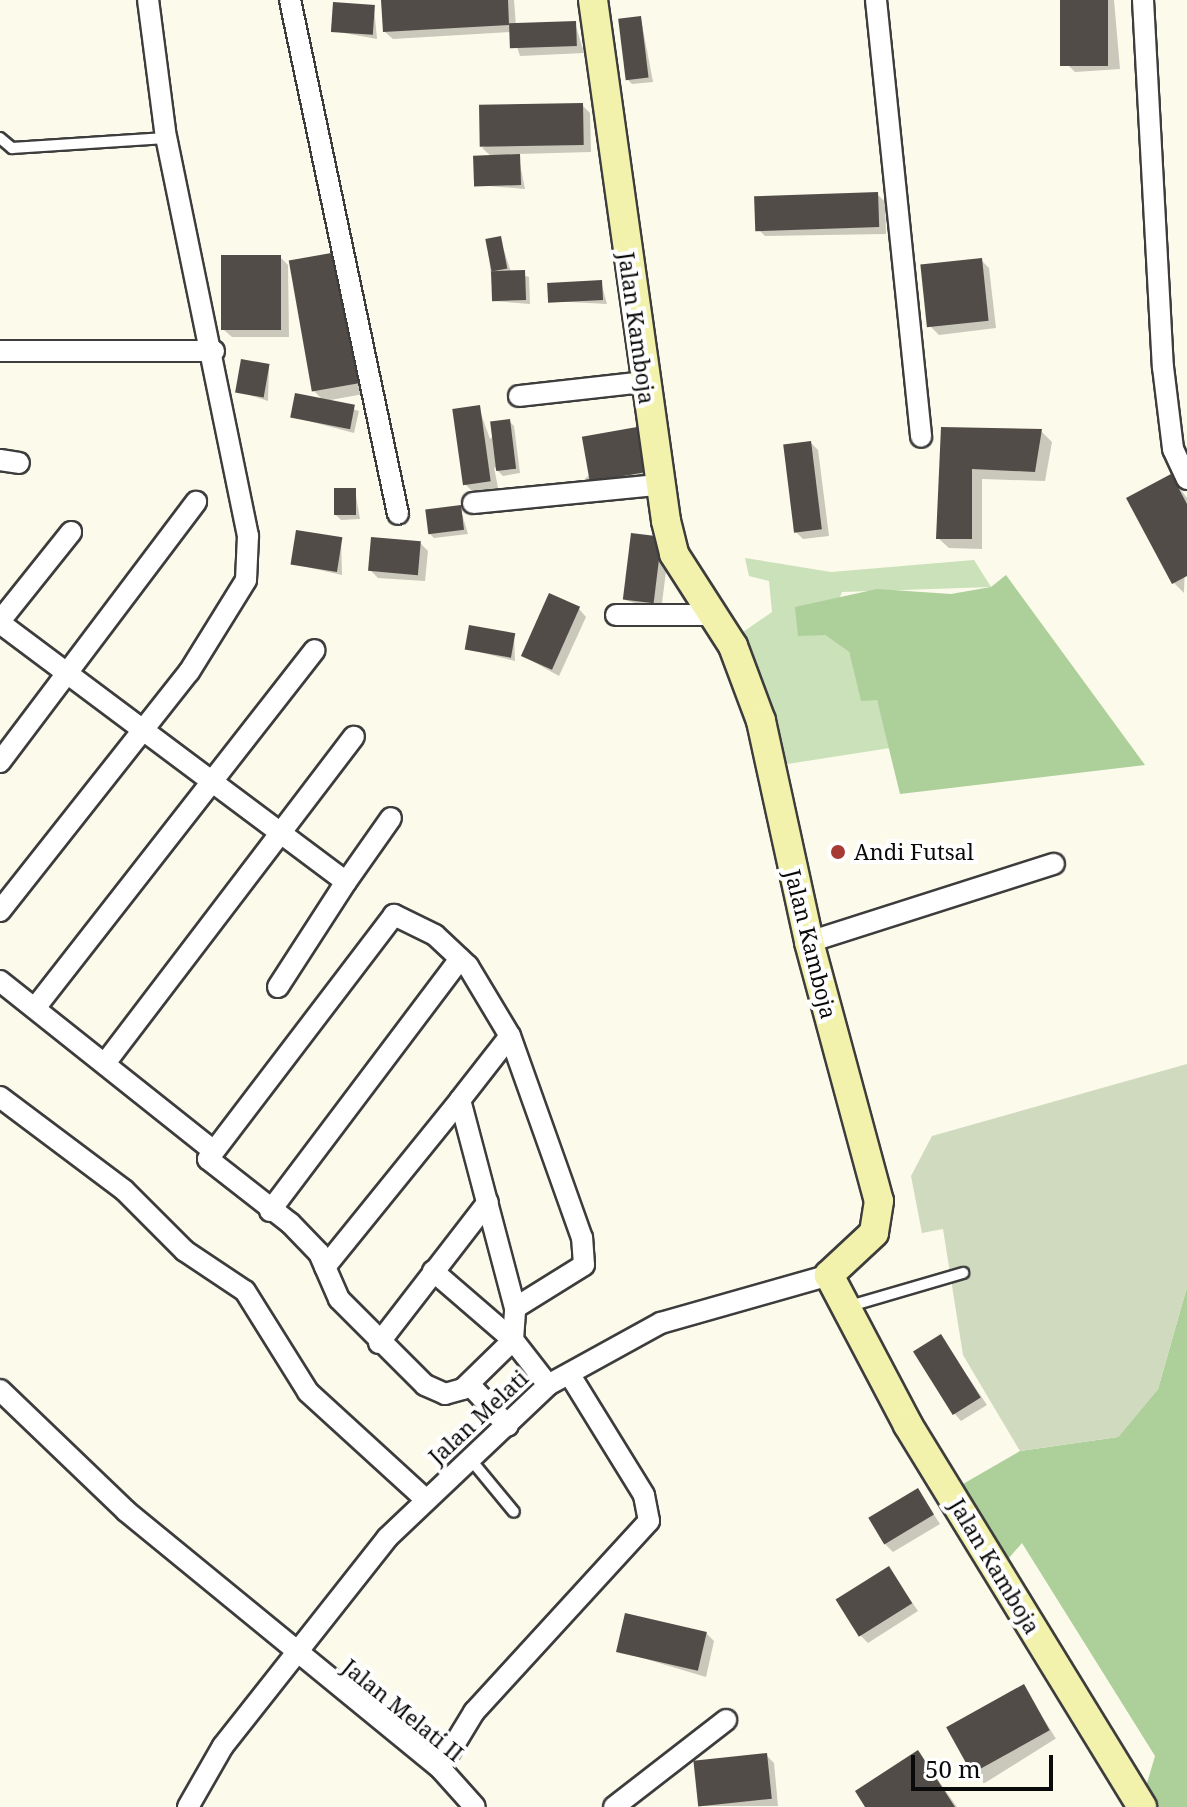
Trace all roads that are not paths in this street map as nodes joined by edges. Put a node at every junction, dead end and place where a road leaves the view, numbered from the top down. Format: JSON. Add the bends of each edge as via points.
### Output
{"nodes":[{"id":1,"x":148,"y":0,"type":"edge"},
{"id":2,"x":290,"y":0,"type":"edge"},
{"id":3,"x":593,"y":0,"type":"edge"},
{"id":4,"x":876,"y":0,"type":"edge"},
{"id":5,"x":1143,"y":0,"type":"edge"},
{"id":6,"x":0,"y":138,"type":"edge"},
{"id":7,"x":166,"y":138,"type":"junction"},
{"id":8,"x":0,"y":351,"type":"edge"},
{"id":9,"x":214,"y":351,"type":"junction"},
{"id":10,"x":644,"y":382,"type":"junction"},
{"id":11,"x":519,"y":396,"type":"dead end"},
{"id":12,"x":921,"y":437,"type":"dead end"},
{"id":13,"x":1185,"y":473,"type":"edge"},
{"id":14,"x":658,"y":485,"type":"junction"},
{"id":15,"x":196,"y":502,"type":"dead end"},
{"id":16,"x":473,"y":503,"type":"dead end"},
{"id":17,"x":398,"y":514,"type":"dead end"},
{"id":18,"x":71,"y":532,"type":"dead end"},
{"id":19,"x":616,"y":615,"type":"dead end"},
{"id":20,"x":716,"y":615,"type":"junction"},
{"id":21,"x":0,"y":622,"type":"edge"},
{"id":22,"x":315,"y":650,"type":"dead end"},
{"id":23,"x":67,"y":675,"type":"junction"},
{"id":24,"x":140,"y":732,"type":"junction"},
{"id":25,"x":354,"y":737,"type":"dead end"},
{"id":26,"x":0,"y":762,"type":"edge"},
{"id":27,"x":210,"y":781,"type":"junction"},
{"id":28,"x":391,"y":818,"type":"dead end"},
{"id":29,"x":280,"y":837,"type":"junction"},
{"id":30,"x":1054,"y":864,"type":"dead end"},
{"id":31,"x":346,"y":882,"type":"junction"},
{"id":32,"x":0,"y":911,"type":"edge"},
{"id":33,"x":809,"y":942,"type":"junction"},
{"id":34,"x":460,"y":959,"type":"junction"},
{"id":35,"x":0,"y":981,"type":"edge"},
{"id":36,"x":278,"y":987,"type":"dead end"},
{"id":37,"x":35,"y":1008,"type":"junction"},
{"id":38,"x":510,"y":1036,"type":"junction"},
{"id":39,"x":106,"y":1062,"type":"junction"},
{"id":40,"x":0,"y":1097,"type":"edge"},
{"id":41,"x":460,"y":1100,"type":"junction"},
{"id":42,"x":210,"y":1148,"type":"junction"},
{"id":43,"x":488,"y":1202,"type":"junction"},
{"id":44,"x":270,"y":1211,"type":"junction"},
{"id":45,"x":325,"y":1267,"type":"junction"},
{"id":46,"x":433,"y":1271,"type":"junction"},
{"id":47,"x":963,"y":1273,"type":"dead end"},
{"id":48,"x":829,"y":1275,"type":"junction"},
{"id":49,"x":848,"y":1307,"type":"junction"},
{"id":50,"x":515,"y":1308,"type":"junction"},
{"id":51,"x":513,"y":1340,"type":"junction"},
{"id":52,"x":379,"y":1343,"type":"junction"},
{"id":53,"x":570,"y":1375,"type":"junction"},
{"id":54,"x":469,"y":1384,"type":"junction"},
{"id":55,"x":548,"y":1385,"type":"junction"},
{"id":56,"x":0,"y":1390,"type":"edge"},
{"id":57,"x":8,"y":1412,"type":"edge"},
{"id":58,"x":508,"y":1426,"type":"junction"},
{"id":59,"x":471,"y":1460,"type":"junction"},
{"id":60,"x":424,"y":1498,"type":"junction"},
{"id":61,"x":514,"y":1512,"type":"dead end"},
{"id":62,"x":296,"y":1655,"type":"junction"},
{"id":63,"x":726,"y":1720,"type":"dead end"},
{"id":64,"x":440,"y":1768,"type":"junction"},
{"id":65,"x":1137,"y":1805,"type":"edge"},
{"id":66,"x":188,"y":1807,"type":"edge"},
{"id":67,"x":475,"y":1807,"type":"edge"},
{"id":68,"x":614,"y":1807,"type":"edge"}],
"edges":[{"from":1,"to":7,"type":"street"},
{"from":2,"to":17,"type":"street"},
{"from":3,"to":10,"type":"street","name":"Jalan Kamboja"},
{"from":4,"to":12,"type":"street"},
{"from":5,"to":13,"type":"street","via":[[1163,367]]},
{"from":6,"to":7,"type":"lane","via":[[12,148]]},
{"from":7,"to":9,"type":"street"},
{"from":8,"to":9,"type":"street"},
{"from":9,"to":24,"type":"street","via":[[248,536],[246,580]]},
{"from":10,"to":11,"type":"street"},
{"from":10,"to":14,"type":"street","name":"Jalan Kamboja"},
{"from":14,"to":16,"type":"street"},
{"from":14,"to":20,"type":"street","name":"Jalan Kamboja","via":[[674,554]]},
{"from":15,"to":23,"type":"street"},
{"from":18,"to":21,"type":"street"},
{"from":19,"to":20,"type":"street"},
{"from":20,"to":33,"type":"street","name":"Jalan Kamboja","via":[[761,721]]},
{"from":21,"to":23,"type":"street"},
{"from":22,"to":27,"type":"street"},
{"from":23,"to":24,"type":"street"},
{"from":23,"to":26,"type":"street"},
{"from":24,"to":27,"type":"street"},
{"from":24,"to":32,"type":"street"},
{"from":25,"to":29,"type":"street"},
{"from":27,"to":29,"type":"street"},
{"from":27,"to":37,"type":"street"},
{"from":28,"to":31,"type":"street"},
{"from":29,"to":31,"type":"street"},
{"from":29,"to":39,"type":"street"},
{"from":30,"to":33,"type":"street"},
{"from":31,"to":36,"type":"street"},
{"from":33,"to":48,"type":"street","name":"Jalan Kamboja","via":[[879,1201],[874,1233]]},
{"from":34,"to":38,"type":"street"},
{"from":34,"to":42,"type":"street","via":[[405,915],[387,918]]},
{"from":34,"to":44,"type":"street"},
{"from":35,"to":37,"type":"street"},
{"from":37,"to":39,"type":"street"},
{"from":38,"to":41,"type":"street"},
{"from":38,"to":50,"type":"street","via":[[586,1256],[576,1272]]},
{"from":39,"to":42,"type":"street"},
{"from":40,"to":60,"type":"street","via":[[124,1190],[185,1251],[245,1291],[308,1392]]},
{"from":41,"to":43,"type":"street"},
{"from":41,"to":45,"type":"street"},
{"from":42,"to":44,"type":"street","via":[[214,1170]]},
{"from":43,"to":46,"type":"street"},
{"from":43,"to":50,"type":"street"},
{"from":44,"to":45,"type":"street","via":[[290,1223]]},
{"from":45,"to":52,"type":"street","via":[[339,1299]]},
{"from":46,"to":51,"type":"street"},
{"from":46,"to":52,"type":"street"},
{"from":47,"to":49,"type":"lane"},
{"from":48,"to":49,"type":"street","name":"Jalan Kamboja"},
{"from":48,"to":53,"type":"street","name":"Jalan Melati","via":[[777,1284],[661,1323]]},
{"from":49,"to":65,"type":"street","name":"Jalan Kamboja","via":[[908,1425]]},
{"from":50,"to":51,"type":"street"},
{"from":51,"to":54,"type":"street"},
{"from":51,"to":55,"type":"street"},
{"from":52,"to":54,"type":"street","via":[[435,1391],[451,1395]]},
{"from":53,"to":55,"type":"street","name":"Jalan Melati"},
{"from":53,"to":64,"type":"street","via":[[644,1495],[649,1521],[474,1712]]},
{"from":54,"to":58,"type":"street"},
{"from":55,"to":58,"type":"street","name":"Jalan Melati"},
{"from":56,"to":57,"type":"street","name":"Jalan Melati II"},
{"from":57,"to":62,"type":"street","name":"Jalan Melati II"},
{"from":58,"to":59,"type":"street","name":"Jalan Melati"},
{"from":59,"to":60,"type":"street","name":"Jalan Melati"},
{"from":59,"to":61,"type":"lane"},
{"from":60,"to":62,"type":"street","name":"Jalan Melati"},
{"from":62,"to":64,"type":"street","name":"Jalan Melati II"},
{"from":62,"to":66,"type":"street","name":"Jalan Melati","via":[[223,1746]]},
{"from":63,"to":68,"type":"street"},
{"from":64,"to":67,"type":"street","name":"Jalan Melati II"}]}
